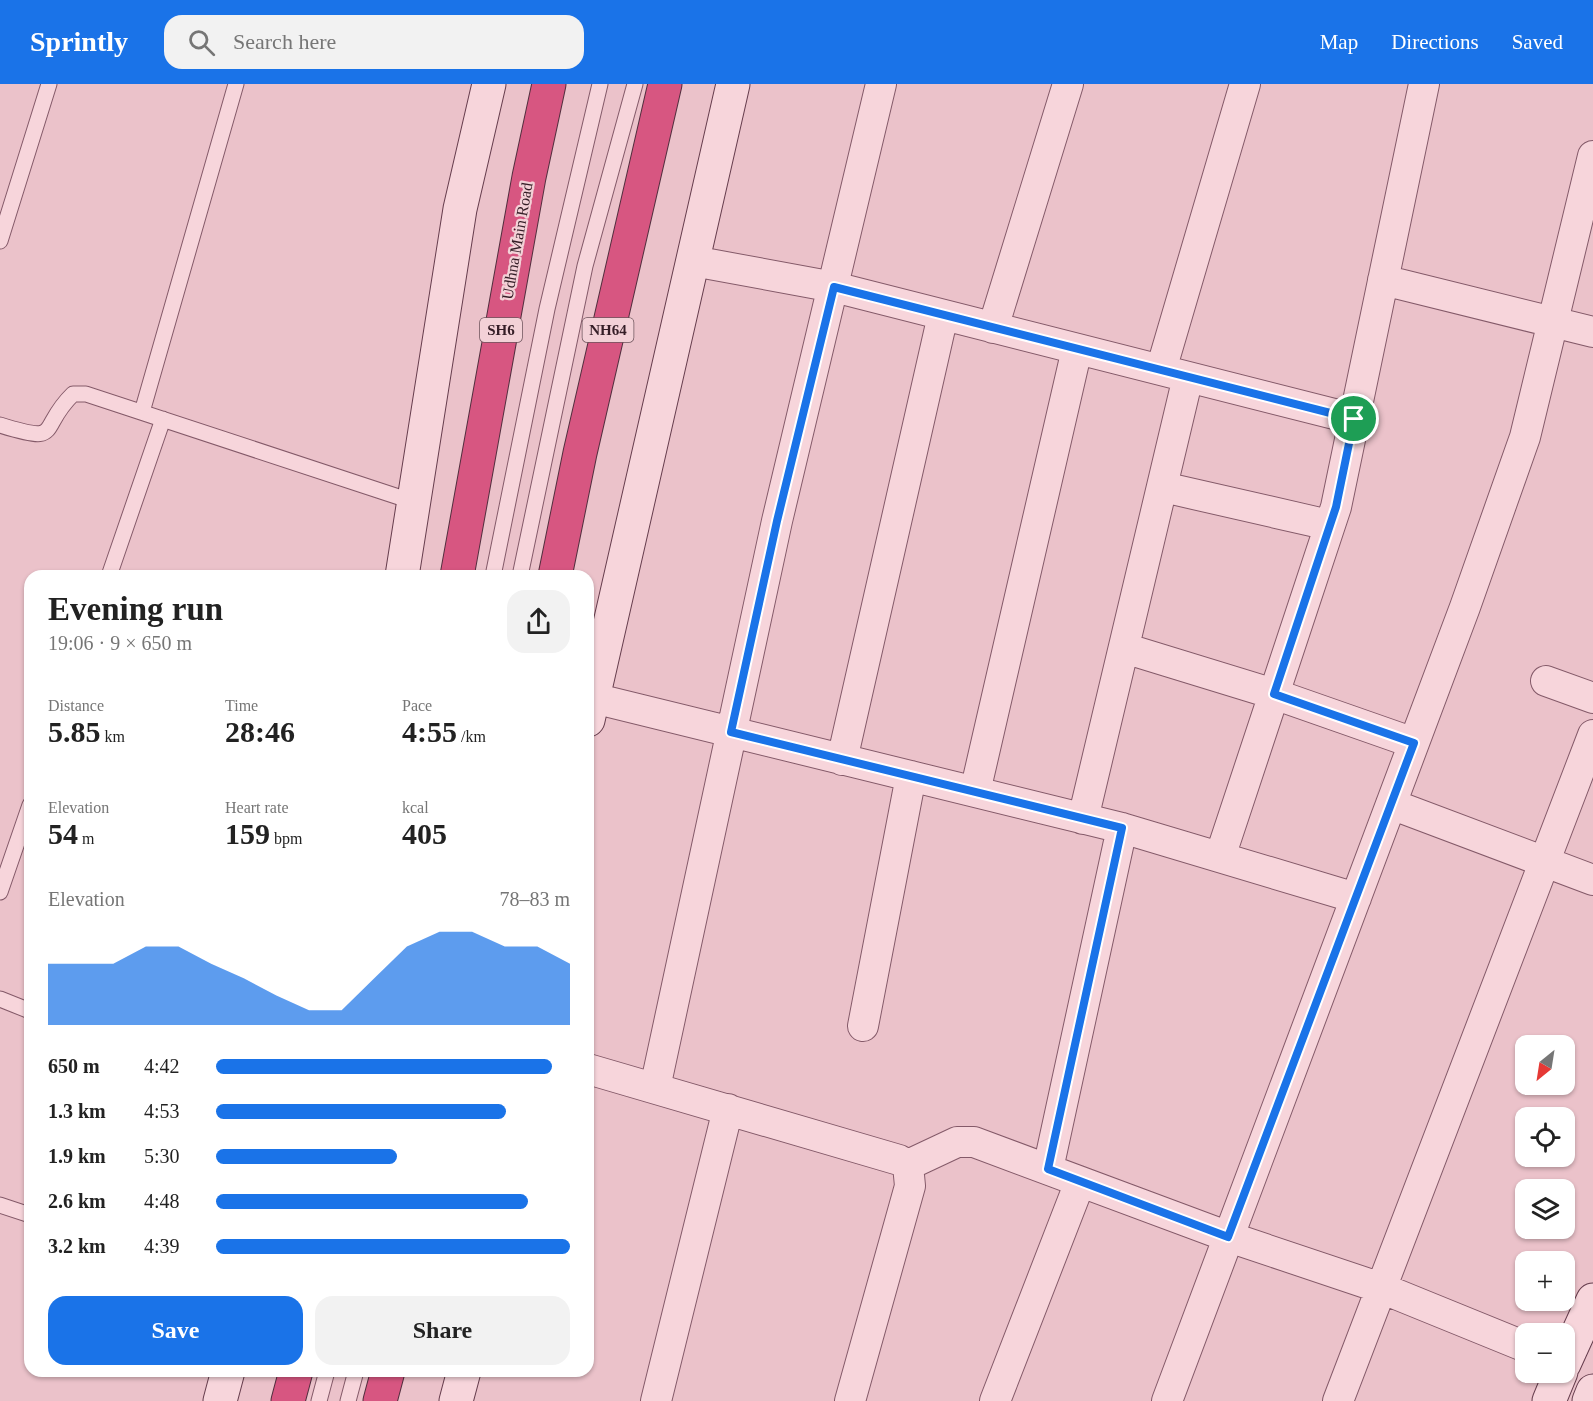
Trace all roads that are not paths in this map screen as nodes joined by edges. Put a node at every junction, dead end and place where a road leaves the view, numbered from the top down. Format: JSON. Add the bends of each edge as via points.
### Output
{"nodes":[{"id":1,"x":49,"y":84,"type":"edge"},
{"id":2,"x":236,"y":84,"type":"edge"},
{"id":3,"x":489,"y":84,"type":"edge"},
{"id":4,"x":549,"y":84,"type":"edge"},
{"id":5,"x":600,"y":84,"type":"edge"},
{"id":6,"x":635,"y":84,"type":"edge"},
{"id":7,"x":665,"y":84,"type":"edge"},
{"id":8,"x":733,"y":84,"type":"edge"},
{"id":9,"x":881,"y":84,"type":"edge"},
{"id":10,"x":1068,"y":84,"type":"edge"},
{"id":11,"x":1245,"y":84,"type":"edge"},
{"id":12,"x":1424,"y":84,"type":"edge"},
{"id":13,"x":1593,"y":156,"type":"edge"},
{"id":14,"x":0,"y":241,"type":"edge"},
{"id":15,"x":693,"y":261,"type":"junction"},
{"id":16,"x":1383,"y":280,"type":"junction"},
{"id":17,"x":834,"y":287,"type":"junction"},
{"id":18,"x":943,"y":315,"type":"junction"},
{"id":19,"x":1553,"y":321,"type":"junction"},
{"id":20,"x":993,"y":328,"type":"junction"},
{"id":21,"x":1593,"y":332,"type":"edge"},
{"id":22,"x":1077,"y":349,"type":"junction"},
{"id":23,"x":1175,"y":374,"type":"junction"},
{"id":24,"x":142,"y":412,"type":"junction"},
{"id":25,"x":163,"y":419,"type":"junction"},
{"id":26,"x":1354,"y":419,"type":"junction"},
{"id":27,"x":0,"y":425,"type":"edge"},
{"id":28,"x":1163,"y":487,"type":"junction"},
{"id":29,"x":414,"y":502,"type":"junction"},
{"id":30,"x":1329,"y":525,"type":"junction"},
{"id":31,"x":111,"y":570,"type":"edge"},
{"id":32,"x":403,"y":570,"type":"edge"},
{"id":33,"x":458,"y":570,"type":"edge"},
{"id":34,"x":494,"y":570,"type":"edge"},
{"id":35,"x":521,"y":570,"type":"edge"},
{"id":36,"x":556,"y":570,"type":"edge"},
{"id":37,"x":1124,"y":648,"type":"junction"},
{"id":38,"x":1546,"y":681,"type":"dead end"},
{"id":39,"x":594,"y":692,"type":"edge"},
{"id":40,"x":1274,"y":694,"type":"junction"},
{"id":41,"x":1593,"y":698,"type":"edge"},
{"id":42,"x":594,"y":710,"type":"edge"},
{"id":43,"x":731,"y":732,"type":"junction"},
{"id":44,"x":1593,"y":735,"type":"edge"},
{"id":45,"x":1414,"y":743,"type":"junction"},
{"id":46,"x":842,"y":760,"type":"junction"},
{"id":47,"x":911,"y":776,"type":"junction"},
{"id":48,"x":975,"y":792,"type":"junction"},
{"id":49,"x":1391,"y":804,"type":"junction"},
{"id":50,"x":1083,"y":819,"type":"junction"},
{"id":51,"x":24,"y":822,"type":"edge"},
{"id":52,"x":1122,"y":828,"type":"junction"},
{"id":53,"x":1220,"y":857,"type":"junction"},
{"id":54,"x":1545,"y":860,"type":"junction"},
{"id":55,"x":1593,"y":880,"type":"edge"},
{"id":56,"x":0,"y":892,"type":"edge"},
{"id":57,"x":1356,"y":898,"type":"junction"},
{"id":58,"x":0,"y":999,"type":"edge"},
{"id":59,"x":24,"y":1009,"type":"edge"},
{"id":60,"x":863,"y":1026,"type":"dead end"},
{"id":61,"x":594,"y":1071,"type":"edge"},
{"id":62,"x":655,"y":1088,"type":"junction"},
{"id":63,"x":728,"y":1109,"type":"junction"},
{"id":64,"x":908,"y":1165,"type":"junction"},
{"id":65,"x":1048,"y":1169,"type":"junction"},
{"id":66,"x":1080,"y":1182,"type":"junction"},
{"id":67,"x":0,"y":1205,"type":"edge"},
{"id":68,"x":24,"y":1213,"type":"edge"},
{"id":69,"x":1228,"y":1237,"type":"junction"},
{"id":70,"x":1381,"y":1288,"type":"junction"},
{"id":71,"x":1593,"y":1300,"type":"edge"},
{"id":72,"x":1575,"y":1341,"type":"edge"},
{"id":73,"x":1515,"y":1343,"type":"edge"},
{"id":74,"x":226,"y":1377,"type":"edge"},
{"id":75,"x":294,"y":1377,"type":"edge"},
{"id":76,"x":325,"y":1377,"type":"edge"},
{"id":77,"x":354,"y":1377,"type":"edge"},
{"id":78,"x":386,"y":1377,"type":"edge"},
{"id":79,"x":462,"y":1377,"type":"edge"},
{"id":80,"x":1556,"y":1383,"type":"edge"},
{"id":81,"x":1593,"y":1391,"type":"edge"},
{"id":82,"x":220,"y":1401,"type":"edge"},
{"id":83,"x":288,"y":1401,"type":"edge"},
{"id":84,"x":319,"y":1401,"type":"edge"},
{"id":85,"x":348,"y":1401,"type":"edge"},
{"id":86,"x":380,"y":1401,"type":"edge"},
{"id":87,"x":456,"y":1401,"type":"edge"},
{"id":88,"x":656,"y":1401,"type":"edge"},
{"id":89,"x":850,"y":1401,"type":"edge"},
{"id":90,"x":995,"y":1401,"type":"edge"},
{"id":91,"x":1167,"y":1401,"type":"edge"},
{"id":92,"x":1338,"y":1401,"type":"edge"},
{"id":93,"x":1549,"y":1401,"type":"edge"},
{"id":94,"x":1589,"y":1401,"type":"edge"}],
"edges":[{"from":1,"to":14,"type":"lane"},
{"from":2,"to":24,"type":"lane"},
{"from":3,"to":29,"type":"street","via":[[460,209]]},
{"from":4,"to":33,"type":"highway","name":"Udhna Main Road","number":"SH6"},
{"from":5,"to":34,"type":"lane","via":[[547,309]]},
{"from":6,"to":35,"type":"lane","via":[[585,266]]},
{"from":7,"to":36,"type":"highway","number":"NH64"},
{"from":8,"to":15,"type":"street"},
{"from":9,"to":17,"type":"street"},
{"from":10,"to":20,"type":"street"},
{"from":11,"to":23,"type":"street"},
{"from":12,"to":16,"type":"street"},
{"from":13,"to":19,"type":"street"},
{"from":15,"to":17,"type":"street"},
{"from":15,"to":39,"type":"street"},
{"from":16,"to":19,"type":"street"},
{"from":16,"to":26,"type":"street"},
{"from":17,"to":18,"type":"street"},
{"from":17,"to":43,"type":"street"},
{"from":18,"to":20,"type":"street"},
{"from":18,"to":46,"type":"street"},
{"from":19,"to":21,"type":"street"},
{"from":19,"to":45,"type":"street","via":[[1525,437]]},
{"from":20,"to":22,"type":"street"},
{"from":22,"to":23,"type":"street"},
{"from":22,"to":48,"type":"street"},
{"from":23,"to":26,"type":"street"},
{"from":23,"to":28,"type":"street"},
{"from":24,"to":25,"type":"lane"},
{"from":24,"to":27,"type":"lane","via":[[79,393],[68,399],[52,425],[41,434]]},
{"from":25,"to":29,"type":"lane"},
{"from":25,"to":31,"type":"lane"},
{"from":26,"to":30,"type":"street","via":[[1342,483]]},
{"from":28,"to":30,"type":"street"},
{"from":28,"to":37,"type":"street"},
{"from":29,"to":32,"type":"street"},
{"from":30,"to":40,"type":"street"},
{"from":37,"to":40,"type":"street"},
{"from":37,"to":50,"type":"street"},
{"from":38,"to":41,"type":"street"},
{"from":40,"to":45,"type":"street"},
{"from":40,"to":53,"type":"street"},
{"from":42,"to":43,"type":"street"},
{"from":43,"to":46,"type":"street"},
{"from":43,"to":62,"type":"street"},
{"from":44,"to":54,"type":"street"},
{"from":45,"to":49,"type":"street"},
{"from":46,"to":47,"type":"street"},
{"from":47,"to":48,"type":"street"},
{"from":47,"to":60,"type":"street"},
{"from":48,"to":50,"type":"street"},
{"from":49,"to":54,"type":"street"},
{"from":49,"to":57,"type":"street"},
{"from":50,"to":52,"type":"street"},
{"from":51,"to":56,"type":"lane"},
{"from":52,"to":53,"type":"street"},
{"from":52,"to":65,"type":"street"},
{"from":53,"to":57,"type":"street"},
{"from":54,"to":55,"type":"street"},
{"from":54,"to":70,"type":"street"},
{"from":57,"to":69,"type":"street"},
{"from":58,"to":59,"type":"lane"},
{"from":61,"to":62,"type":"street"},
{"from":62,"to":63,"type":"street"},
{"from":63,"to":64,"type":"street"},
{"from":63,"to":88,"type":"street"},
{"from":64,"to":65,"type":"street","via":[[964,1140]]},
{"from":64,"to":89,"type":"street","via":[[910,1186]]},
{"from":65,"to":66,"type":"street"},
{"from":66,"to":69,"type":"street"},
{"from":66,"to":90,"type":"street"},
{"from":67,"to":68,"type":"lane"},
{"from":69,"to":70,"type":"street"},
{"from":69,"to":91,"type":"street"},
{"from":70,"to":73,"type":"street"},
{"from":70,"to":92,"type":"street"},
{"from":71,"to":72,"type":"street"},
{"from":74,"to":82,"type":"street"},
{"from":75,"to":83,"type":"highway"},
{"from":76,"to":84,"type":"lane"},
{"from":77,"to":85,"type":"lane"},
{"from":78,"to":86,"type":"highway"},
{"from":79,"to":87,"type":"street"},
{"from":80,"to":93,"type":"street"},
{"from":81,"to":94,"type":"street"}]}
